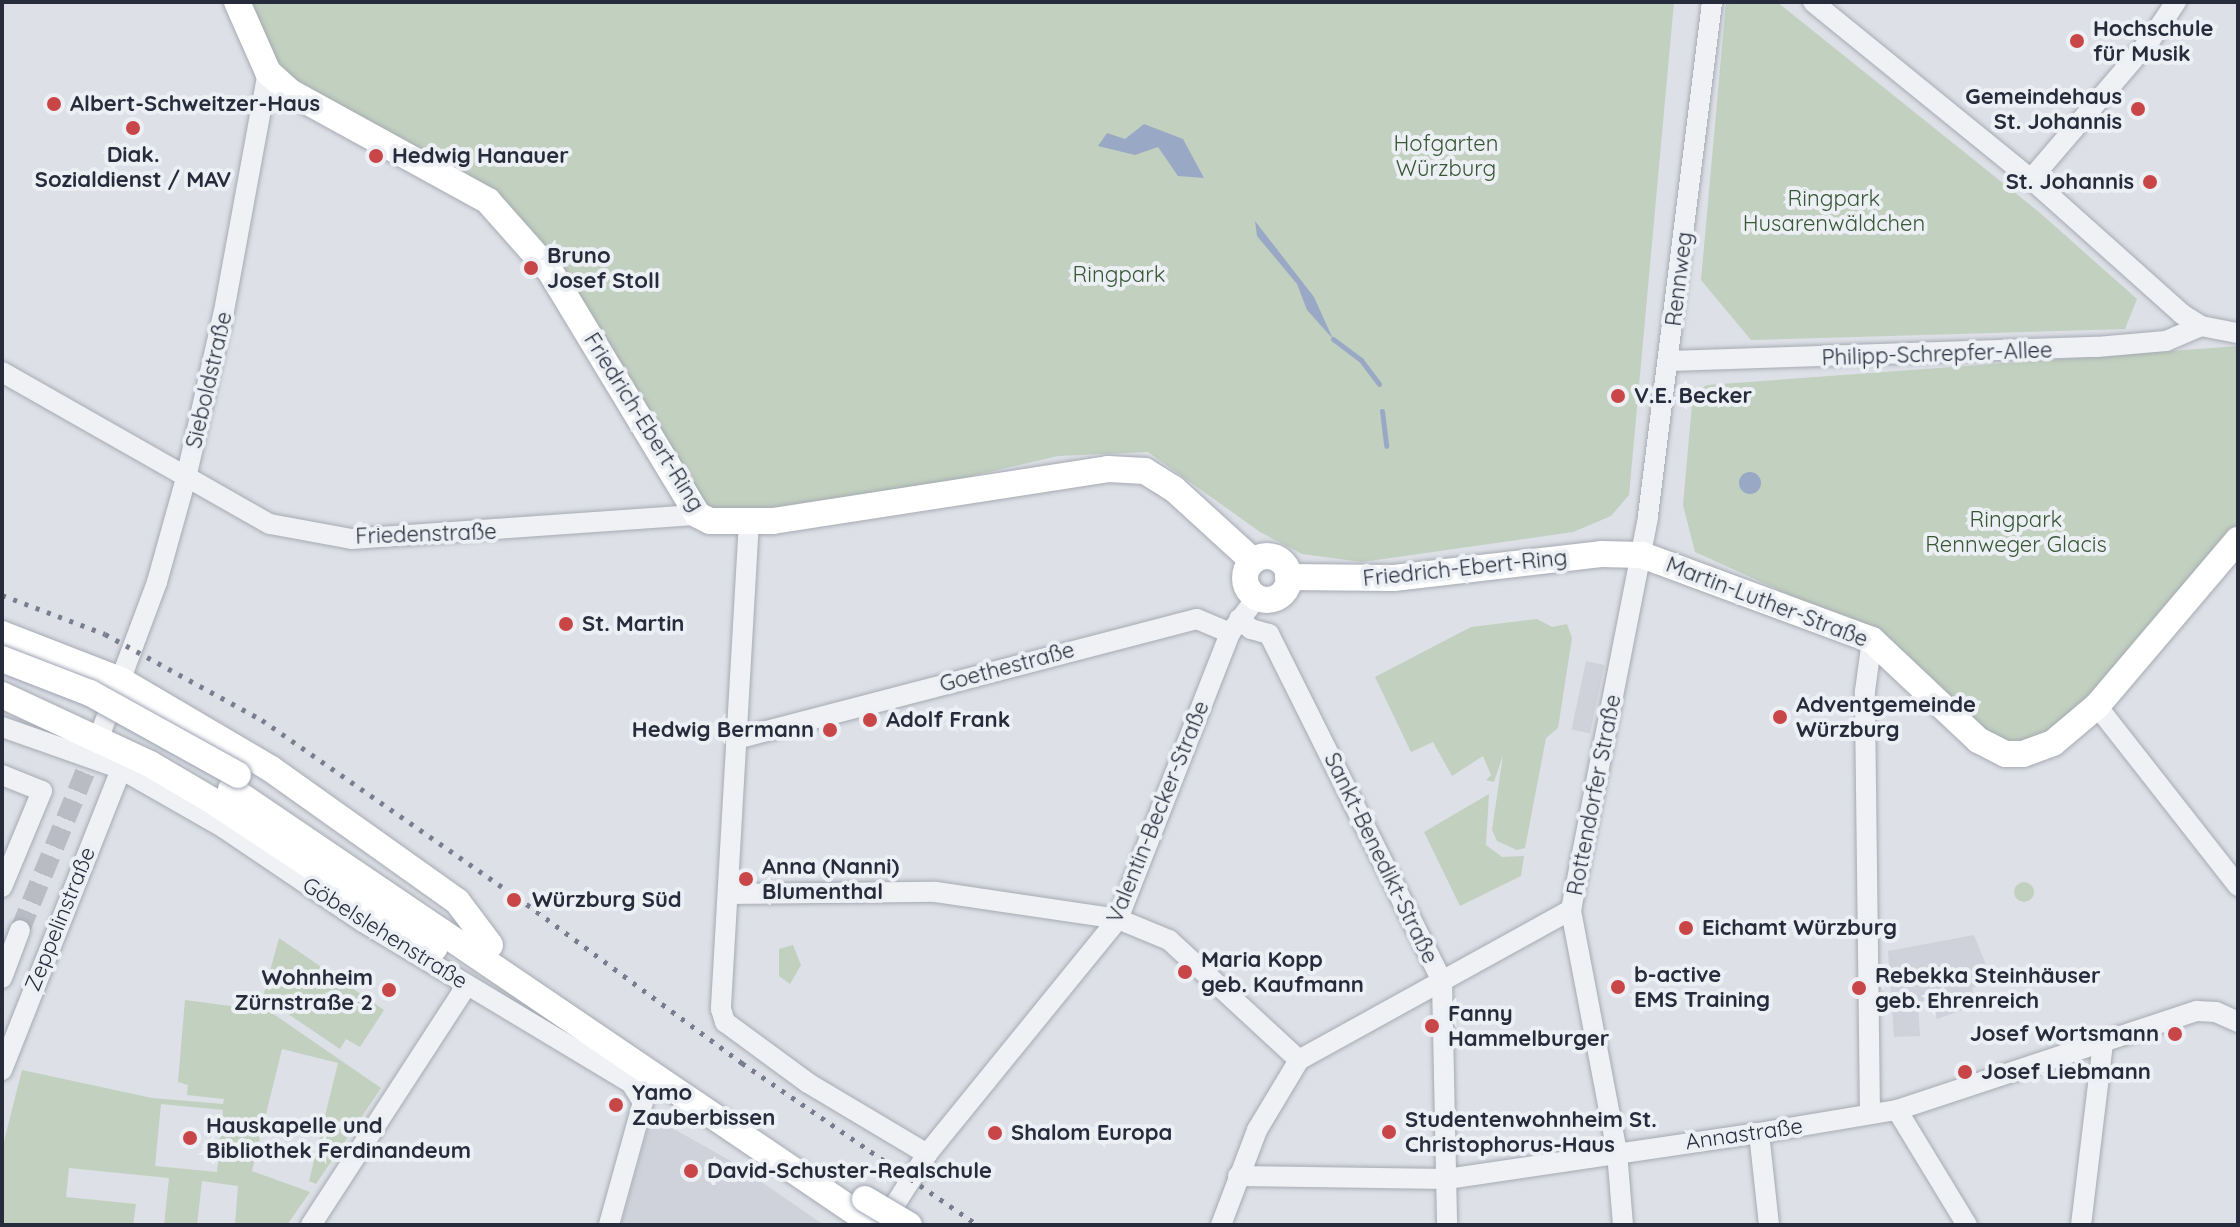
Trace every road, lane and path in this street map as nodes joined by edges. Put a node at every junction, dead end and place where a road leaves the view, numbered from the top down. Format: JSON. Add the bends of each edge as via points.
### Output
{"nodes":[{"id":1,"x":237,"y":2,"type":"edge"},
{"id":2,"x":1712,"y":2,"type":"edge"},
{"id":3,"x":1813,"y":2,"type":"edge"},
{"id":4,"x":2176,"y":2,"type":"edge"},
{"id":5,"x":268,"y":72,"type":"junction"},
{"id":6,"x":2031,"y":179,"type":"junction"},
{"id":7,"x":2201,"y":326,"type":"junction"},
{"id":8,"x":2238,"y":333,"type":"edge"},
{"id":9,"x":1670,"y":361,"type":"junction"},
{"id":10,"x":2,"y":372,"type":"edge"},
{"id":11,"x":186,"y":478,"type":"junction"},
{"id":12,"x":698,"y":515,"type":"junction"},
{"id":13,"x":749,"y":521,"type":"junction"},
{"id":14,"x":2238,"y":540,"type":"edge"},
{"id":15,"x":1642,"y":555,"type":"junction"},
{"id":16,"x":1253,"y":561,"type":"junction"},
{"id":17,"x":1288,"y":577,"type":"junction"},
{"id":18,"x":1257,"y":597,"type":"junction"},
{"id":19,"x":1234,"y":626,"type":"junction"},
{"id":20,"x":2,"y":634,"type":"edge"},
{"id":21,"x":1872,"y":640,"type":"junction"},
{"id":22,"x":2,"y":659,"type":"edge"},
{"id":23,"x":2,"y":675,"type":"edge"},
{"id":24,"x":120,"y":680,"type":"junction"},
{"id":25,"x":2,"y":695,"type":"edge"},
{"id":26,"x":2097,"y":706,"type":"junction"},
{"id":27,"x":2,"y":727,"type":"edge"},
{"id":28,"x":736,"y":739,"type":"junction"},
{"id":29,"x":96,"y":743,"type":"junction"},
{"id":30,"x":121,"y":769,"type":"junction"},
{"id":31,"x":2,"y":775,"type":"edge"},
{"id":32,"x":234,"y":782,"type":"junction"},
{"id":33,"x":2238,"y":886,"type":"edge"},
{"id":34,"x":2,"y":887,"type":"edge"},
{"id":35,"x":728,"y":894,"type":"junction"},
{"id":36,"x":1571,"y":910,"type":"junction"},
{"id":37,"x":1118,"y":919,"type":"junction"},
{"id":38,"x":20,"y":930,"type":"tunnel mouth"},
{"id":39,"x":490,"y":945,"type":"junction"},
{"id":40,"x":2,"y":978,"type":"edge"},
{"id":41,"x":1442,"y":981,"type":"junction"},
{"id":42,"x":466,"y":986,"type":"junction"},
{"id":43,"x":563,"y":1013,"type":"junction"},
{"id":44,"x":2237,"y":1018,"type":"edge"},
{"id":45,"x":2103,"y":1043,"type":"junction"},
{"id":46,"x":1299,"y":1060,"type":"junction"},
{"id":47,"x":2,"y":1070,"type":"edge"},
{"id":48,"x":1897,"y":1110,"type":"junction"},
{"id":49,"x":1870,"y":1114,"type":"junction"},
{"id":50,"x":1759,"y":1133,"type":"junction"},
{"id":51,"x":1617,"y":1152,"type":"junction"},
{"id":52,"x":927,"y":1154,"type":"junction"},
{"id":53,"x":1238,"y":1176,"type":"junction"},
{"id":54,"x":1447,"y":1179,"type":"junction"},
{"id":55,"x":865,"y":1213,"type":"edge"},
{"id":56,"x":311,"y":1225,"type":"edge"},
{"id":57,"x":609,"y":1225,"type":"edge"},
{"id":58,"x":882,"y":1225,"type":"edge"},
{"id":59,"x":909,"y":1225,"type":"edge"},
{"id":60,"x":1221,"y":1225,"type":"edge"},
{"id":61,"x":1447,"y":1225,"type":"edge"},
{"id":62,"x":1623,"y":1225,"type":"edge"},
{"id":63,"x":1769,"y":1225,"type":"edge"},
{"id":64,"x":1967,"y":1225,"type":"edge"},
{"id":65,"x":2081,"y":1225,"type":"edge"}],
"edges":[{"from":1,"to":5,"type":"main road","name":"Friedrich-Ebert-Ring"},
{"from":2,"to":9,"type":"street","name":"Rennweg"},
{"from":3,"to":6,"type":"street"},
{"from":4,"to":6,"type":"street","via":[[2151,39]]},
{"from":5,"to":11,"type":"street","name":"Sieboldstraße","via":[[224,311]]},
{"from":5,"to":12,"type":"main road","name":"Friedrich-Ebert-Ring","via":[[290,92],[488,201],[550,271]]},
{"from":6,"to":7,"type":"street"},
{"from":7,"to":8,"type":"street"},
{"from":7,"to":9,"type":"street","name":"Philipp-Schrepfer-Allee","via":[[2166,341],[2082,348]]},
{"from":9,"to":15,"type":"street","name":"Rennweg"},
{"from":10,"to":11,"type":"street","name":"Friedenstraße"},
{"from":11,"to":12,"type":"street","name":"Friedenstraße","via":[[270,524],[352,539]]},
{"from":11,"to":24,"type":"street","name":"Sieboldstraße","via":[[157,582]]},
{"from":12,"to":13,"type":"main road","name":"Friedrich-Ebert-Ring","via":[[710,521]]},
{"from":13,"to":16,"type":"main road","name":"Friedrich-Ebert-Ring","via":[[1108,469],[1145,471],[1174,489]]},
{"from":13,"to":28,"type":"street"},
{"from":14,"to":26,"type":"main road","name":"Martin-Luther-Straße"},
{"from":15,"to":17,"type":"main road","name":"Friedrich-Ebert-Ring","via":[[1601,554],[1394,578]]},
{"from":15,"to":21,"type":"main road","name":"Martin-Luther-Straße"},
{"from":15,"to":36,"type":"street","name":"Rottendorfer Straße"},
{"from":16,"to":17,"type":"main road","name":"Friedrich-Ebert-Ring","via":[[1277,558]]},
{"from":16,"to":18,"type":"main road","via":[[1245,579]]},
{"from":17,"to":18,"type":"main road","via":[[1277,597]]},
{"from":18,"to":19,"type":"street","name":"Valentin-Becker-Straße"},
{"from":19,"to":28,"type":"street","name":"Goethestraße","via":[[1197,619]]},
{"from":19,"to":37,"type":"street","name":"Valentin-Becker-Straße"},
{"from":19,"to":41,"type":"street","name":"Sankt-Benedikt-Straße","via":[[1269,634]]},
{"from":20,"to":24,"type":"main road"},
{"from":21,"to":26,"type":"main road","name":"Martin-Luther-Straße","via":[[1978,740],[2006,754],[2046,748]]},
{"from":21,"to":49,"type":"street","via":[[1865,691]]},
{"from":22,"to":32,"type":"main road","bridge":true,"via":[[90,693]]},
{"from":23,"to":32,"type":"main road"},
{"from":24,"to":29,"type":"street"},
{"from":24,"to":39,"type":"main road","via":[[271,769],[457,901]]},
{"from":25,"to":29,"type":"main road"},
{"from":26,"to":33,"type":"street"},
{"from":27,"to":30,"type":"street","name":"Göbelslehenstraße"},
{"from":28,"to":35,"type":"street"},
{"from":29,"to":43,"type":"main road","via":[[211,800],[431,945]]},
{"from":30,"to":42,"type":"street","name":"Göbelslehenstraße","via":[[224,828]]},
{"from":30,"to":47,"type":"street","name":"Zeppelinstraße"},
{"from":31,"to":34,"type":"street","via":[[42,791]]},
{"from":32,"to":39,"type":"main road"},
{"from":32,"to":43,"type":"main road"},
{"from":35,"to":37,"type":"street","via":[[936,892]]},
{"from":35,"to":52,"type":"street","via":[[721,1009],[725,1022],[808,1083]]},
{"from":36,"to":41,"type":"street"},
{"from":36,"to":51,"type":"street","name":"Rottendorfer Straße"},
{"from":37,"to":46,"type":"street","via":[[1169,940]]},
{"from":37,"to":52,"type":"street","name":"Valentin-Becker-Straße"},
{"from":38,"to":40,"type":"street","name":"Zeppelinstraße"},
{"from":39,"to":55,"type":"main road"},
{"from":41,"to":46,"type":"street"},
{"from":41,"to":54,"type":"street","name":"Sankt-Benedikt-Straße"},
{"from":42,"to":56,"type":"street"},
{"from":42,"to":57,"type":"street","name":"Göbelslehenstraße","via":[[631,1083],[643,1102]]},
{"from":43,"to":55,"type":"main road"},
{"from":44,"to":45,"type":"street","name":"Annastraße","via":[[2197,1011]]},
{"from":45,"to":48,"type":"street","name":"Annastraße"},
{"from":45,"to":65,"type":"street"},
{"from":46,"to":53,"type":"street","via":[[1257,1130]]},
{"from":48,"to":49,"type":"street","name":"Annastraße"},
{"from":48,"to":64,"type":"street"},
{"from":49,"to":50,"type":"street","name":"Annastraße"},
{"from":50,"to":51,"type":"street","name":"Annastraße"},
{"from":50,"to":63,"type":"street"},
{"from":51,"to":54,"type":"street","name":"Annastraße"},
{"from":51,"to":62,"type":"street","name":"Rottendorfer Straße"},
{"from":52,"to":58,"type":"street","name":"Valentin-Becker-Straße"},
{"from":53,"to":54,"type":"street","name":"Annastraße"},
{"from":53,"to":60,"type":"street"},
{"from":54,"to":61,"type":"street","name":"Sankt-Benedikt-Straße"},
{"from":55,"to":59,"type":"main road","bridge":true}]}
